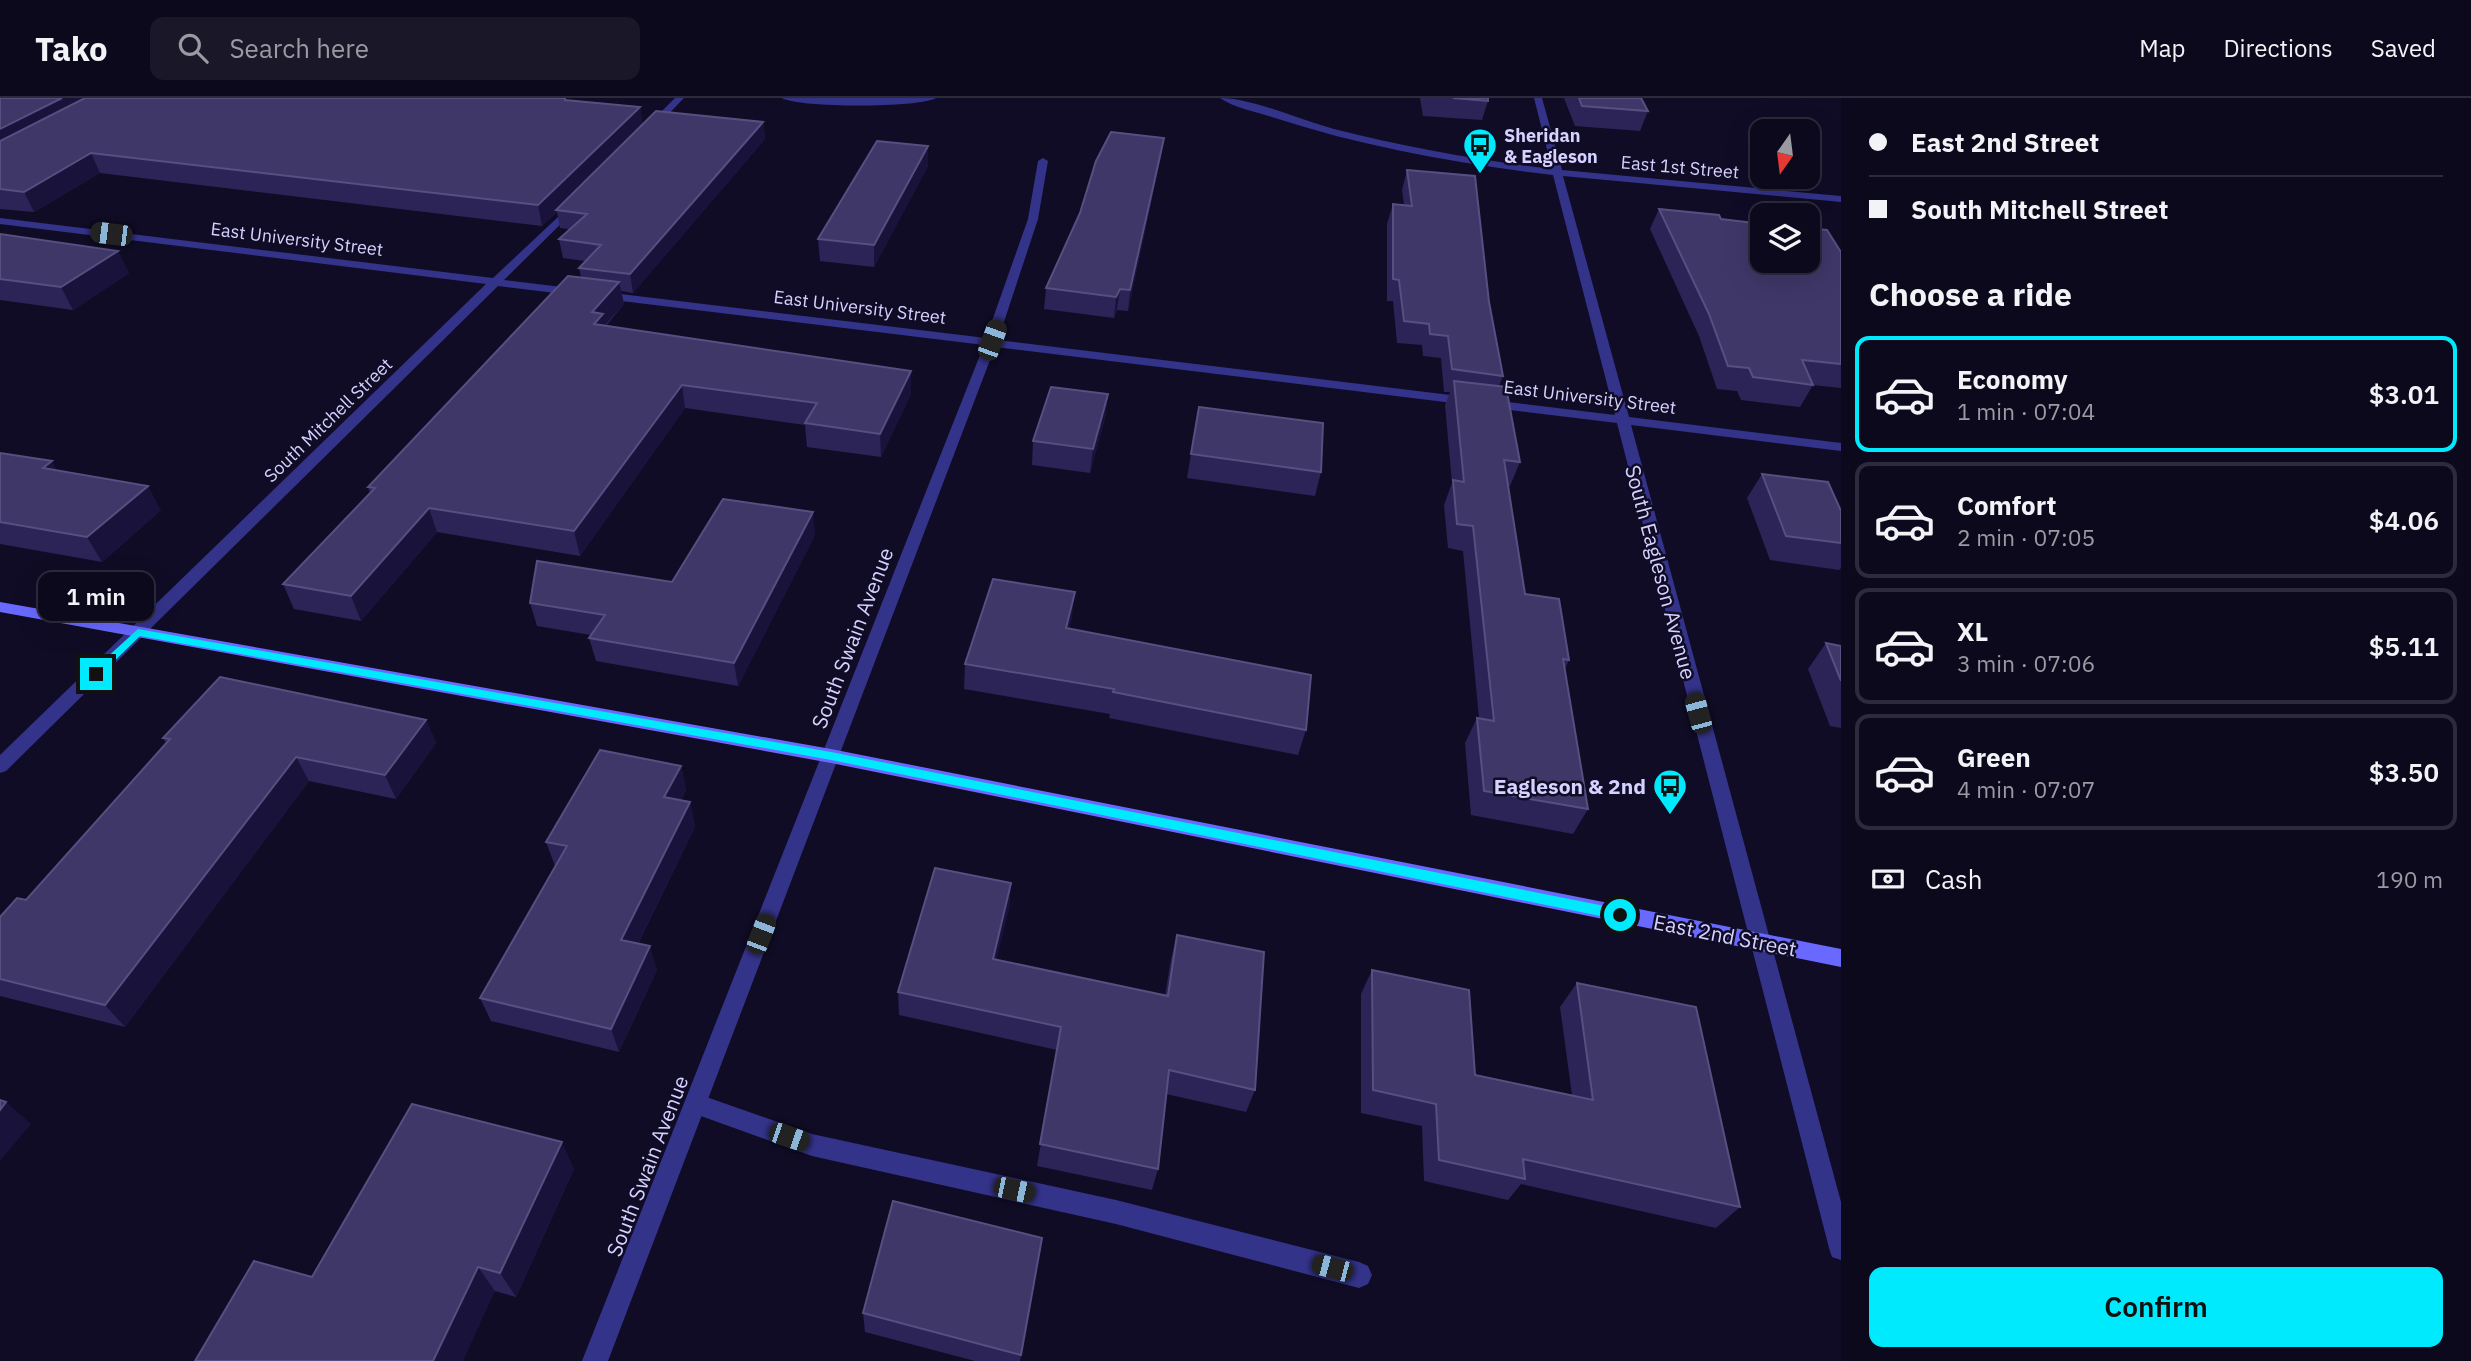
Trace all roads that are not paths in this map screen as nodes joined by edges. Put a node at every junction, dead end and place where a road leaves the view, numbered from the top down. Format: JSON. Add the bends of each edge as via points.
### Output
{"nodes":[{"id":1,"x":680,"y":98,"type":"edge"},
{"id":2,"x":786,"y":98,"type":"edge"},
{"id":3,"x":932,"y":98,"type":"edge"},
{"id":4,"x":1224,"y":98,"type":"edge"},
{"id":5,"x":1538,"y":98,"type":"edge"},
{"id":6,"x":642,"y":136,"type":"edge"},
{"id":7,"x":1043,"y":161,"type":"dead end"},
{"id":8,"x":1557,"y":173,"type":"junction"},
{"id":9,"x":585,"y":194,"type":"edge"},
{"id":10,"x":1841,"y":200,"type":"edge"},
{"id":11,"x":0,"y":221,"type":"edge"},
{"id":12,"x":499,"y":280,"type":"junction"},
{"id":13,"x":992,"y":340,"type":"junction"},
{"id":14,"x":1620,"y":419,"type":"junction"},
{"id":15,"x":1841,"y":447,"type":"edge"},
{"id":16,"x":0,"y":607,"type":"edge"},
{"id":17,"x":138,"y":632,"type":"junction"},
{"id":18,"x":831,"y":756,"type":"junction"},
{"id":19,"x":0,"y":766,"type":"edge"},
{"id":20,"x":1758,"y":942,"type":"junction"},
{"id":21,"x":1841,"y":958,"type":"edge"},
{"id":22,"x":695,"y":1104,"type":"junction"},
{"id":23,"x":1841,"y":1248,"type":"edge"},
{"id":24,"x":1359,"y":1275,"type":"dead end"},
{"id":25,"x":595,"y":1361,"type":"edge"}],
"edges":[{"from":1,"to":6,"type":"street"},
{"from":2,"to":3,"type":"street","via":[[904,103]]},
{"from":4,"to":8,"type":"street","name":"East 1st Street","via":[[1385,146]]},
{"from":5,"to":8,"type":"street","name":"South Eagleson Avenue"},
{"from":7,"to":13,"type":"street","name":"South Swain Avenue","via":[[1033,219]]},
{"from":8,"to":10,"type":"street","name":"East 1st Street"},
{"from":8,"to":14,"type":"street","name":"South Eagleson Avenue"},
{"from":9,"to":12,"type":"street","name":"South Mitchell Street"},
{"from":11,"to":12,"type":"street","name":"East University Street"},
{"from":12,"to":13,"type":"street","name":"East University Street"},
{"from":12,"to":17,"type":"street","name":"South Mitchell Street"},
{"from":13,"to":14,"type":"street","name":"East University Street"},
{"from":13,"to":18,"type":"street","name":"South Swain Avenue"},
{"from":14,"to":15,"type":"street","name":"East University Street"},
{"from":14,"to":20,"type":"street","name":"South Eagleson Avenue"},
{"from":16,"to":17,"type":"street","name":"East 2nd Street"},
{"from":17,"to":18,"type":"street","name":"East 2nd Street"},
{"from":17,"to":19,"type":"street","name":"South Mitchell Street"},
{"from":18,"to":20,"type":"street","name":"East 2nd Street"},
{"from":18,"to":22,"type":"street","name":"South Swain Avenue"},
{"from":20,"to":21,"type":"street","name":"East 2nd Street"},
{"from":20,"to":23,"type":"street","name":"South Eagleson Avenue"},
{"from":22,"to":24,"type":"street","via":[[812,1145],[1115,1212]]},
{"from":22,"to":25,"type":"street","name":"South Swain Avenue"}]}
